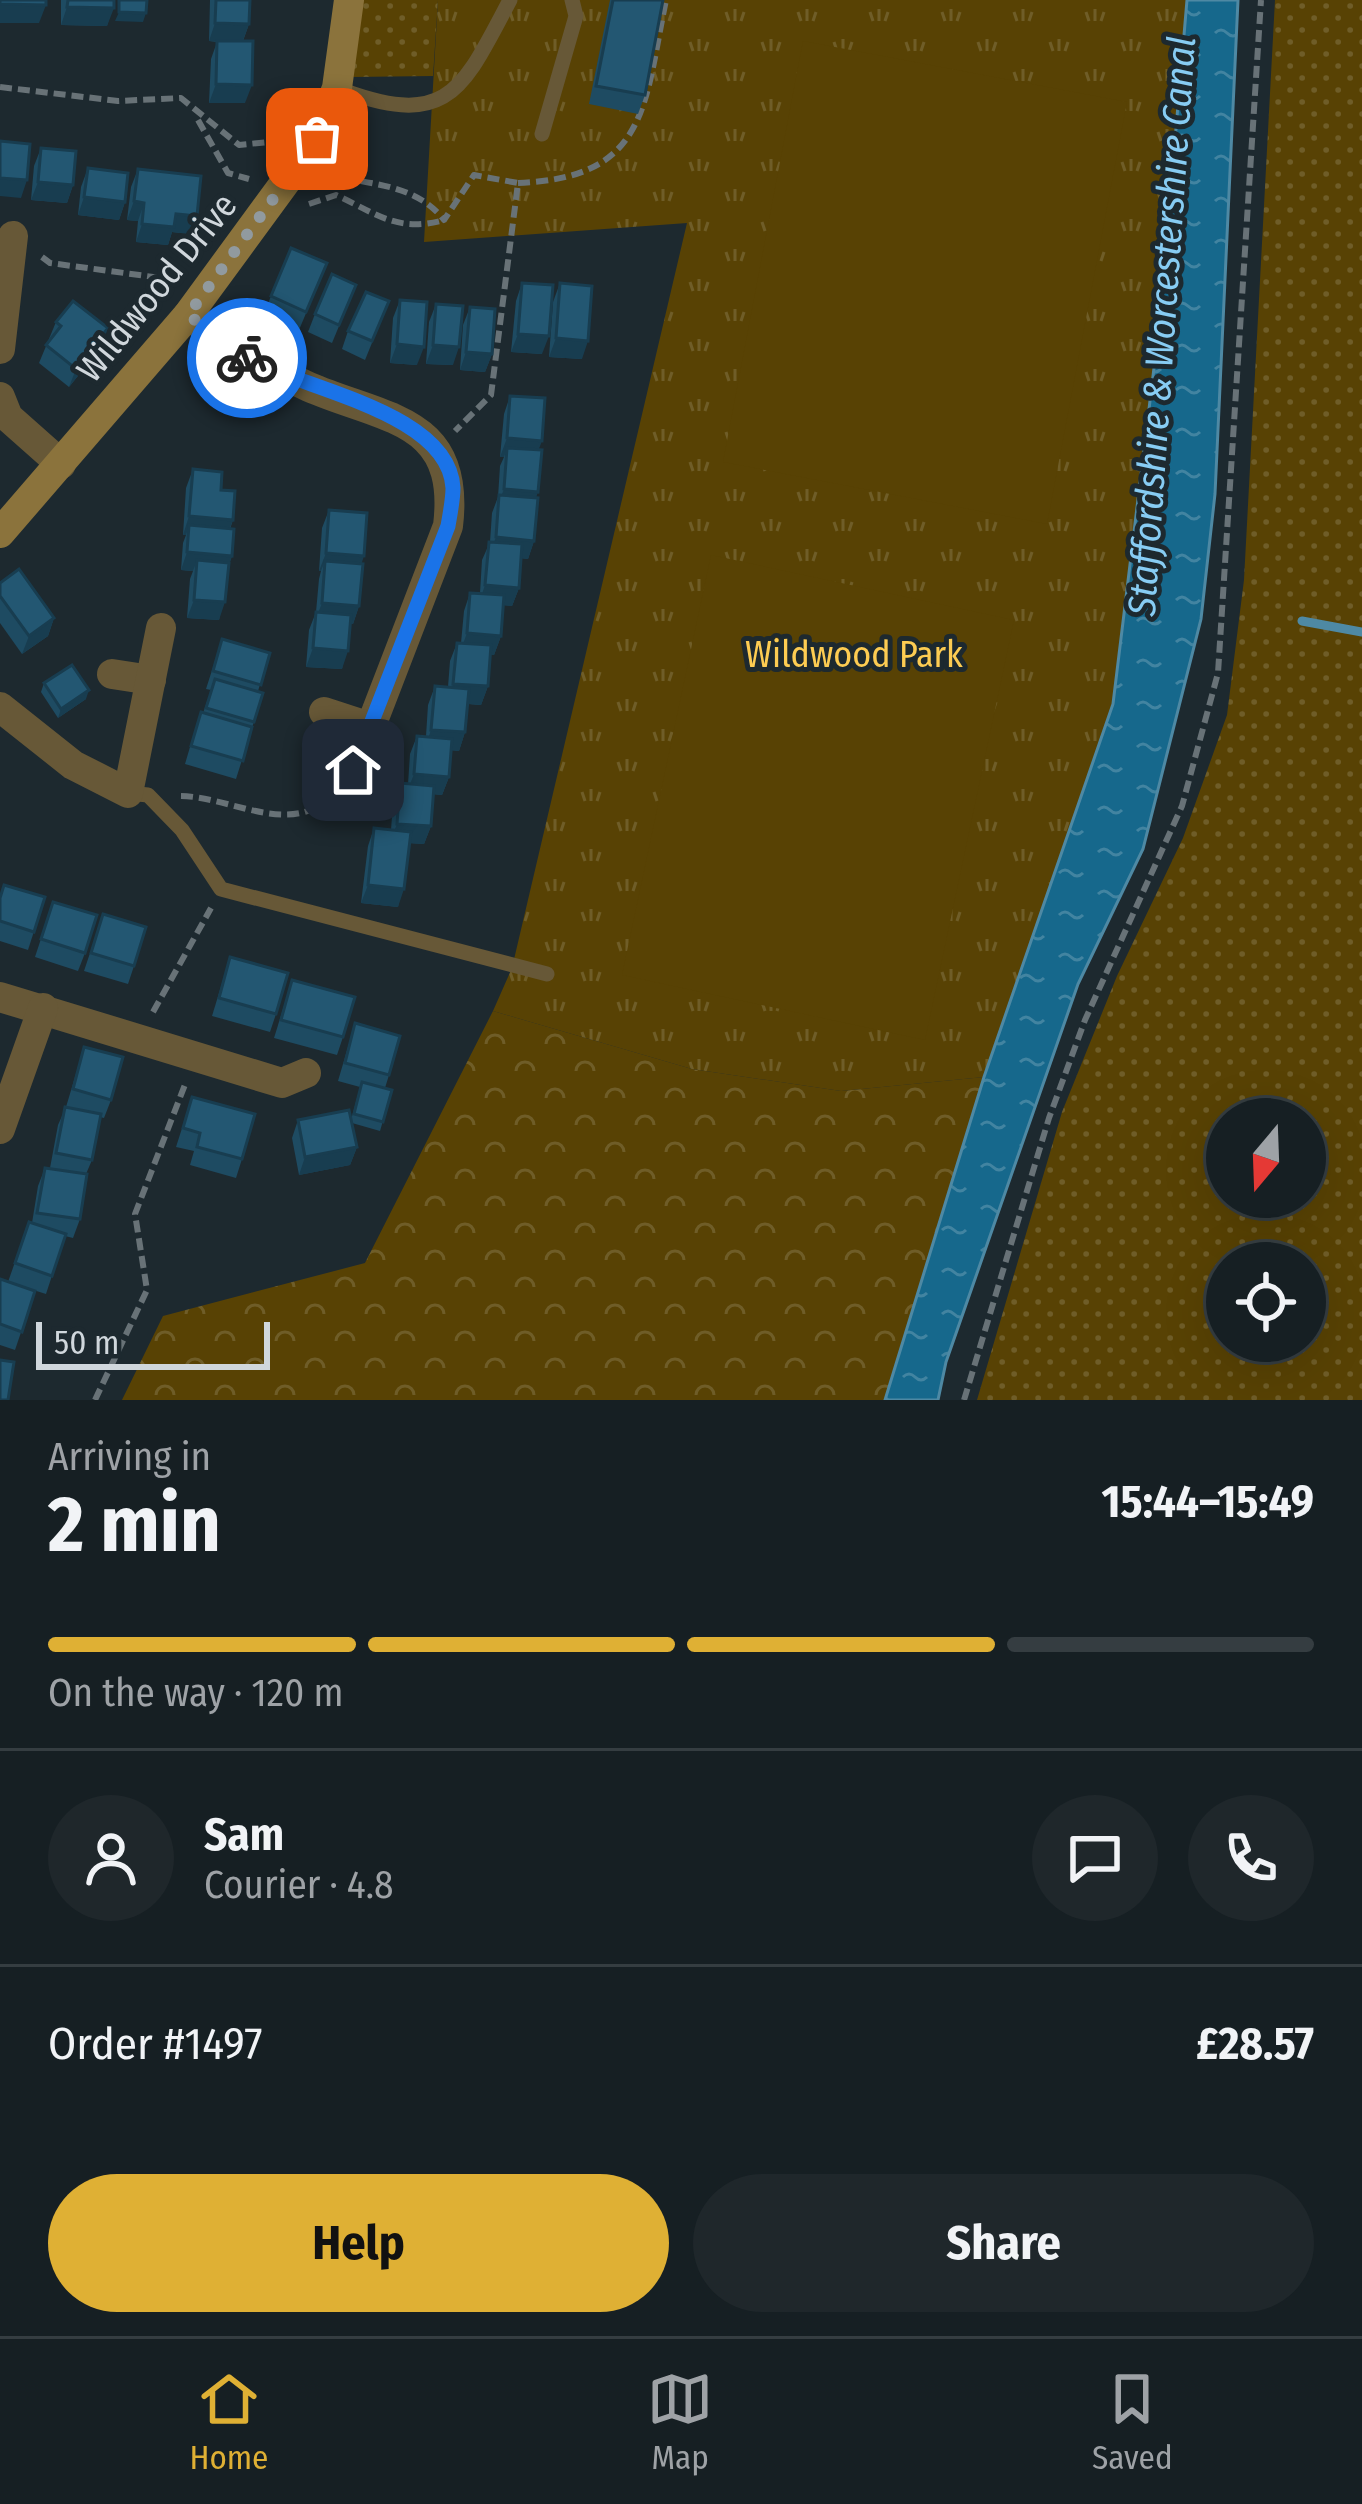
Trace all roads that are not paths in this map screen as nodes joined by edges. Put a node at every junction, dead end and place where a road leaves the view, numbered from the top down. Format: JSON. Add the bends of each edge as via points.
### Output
{"nodes":[{"id":1,"x":349,"y":0,"type":"edge"},
{"id":2,"x":510,"y":0,"type":"edge"},
{"id":3,"x":572,"y":0,"type":"edge"},
{"id":4,"x":337,"y":88,"type":"junction"},
{"id":5,"x":542,"y":134,"type":"dead end"},
{"id":6,"x":14,"y":236,"type":"road end"},
{"id":7,"x":188,"y":315,"type":"junction"},
{"id":8,"x":0,"y":349,"type":"edge"},
{"id":9,"x":0,"y":397,"type":"edge"},
{"id":10,"x":61,"y":464,"type":"junction"},
{"id":11,"x":0,"y":532,"type":"edge"},
{"id":12,"x":161,"y":628,"type":"dead end"},
{"id":13,"x":112,"y":674,"type":"dead end"},
{"id":14,"x":151,"y":680,"type":"junction"},
{"id":15,"x":0,"y":706,"type":"edge"},
{"id":16,"x":324,"y":712,"type":"dead end"},
{"id":17,"x":370,"y":727,"type":"junction"},
{"id":18,"x":353,"y":770,"type":"road end"},
{"id":19,"x":138,"y":794,"type":"junction"},
{"id":20,"x":547,"y":974,"type":"dead end"},
{"id":21,"x":0,"y":997,"type":"edge"},
{"id":22,"x":43,"y":1008,"type":"junction"},
{"id":23,"x":288,"y":1089,"type":"dead end"},
{"id":24,"x":0,"y":1129,"type":"edge"}],
"edges":[{"from":1,"to":4,"type":"street","name":"Wildwood Drive"},
{"from":2,"to":4,"type":"lane","via":[[454,92],[407,106]]},
{"from":3,"to":5,"type":"lane","via":[[576,16]]},
{"from":4,"to":7,"type":"street","name":"Wildwood Drive","via":[[317,139]]},
{"from":6,"to":8,"type":"street"},
{"from":7,"to":10,"type":"street","name":"Wildwood Drive"},
{"from":7,"to":17,"type":"street","via":[[250,360],[414,426],[437,449],[453,484],[448,526]]},
{"from":9,"to":10,"type":"street","via":[[8,417]]},
{"from":10,"to":11,"type":"street","name":"Wildwood Drive"},
{"from":12,"to":14,"type":"street"},
{"from":13,"to":14,"type":"street"},
{"from":14,"to":19,"type":"street"},
{"from":15,"to":19,"type":"street","via":[[73,765]]},
{"from":16,"to":17,"type":"street"},
{"from":17,"to":18,"type":"street"},
{"from":19,"to":20,"type":"lane","via":[[182,830],[221,890]]},
{"from":21,"to":22,"type":"street"},
{"from":22,"to":23,"type":"street"},
{"from":22,"to":24,"type":"street"}]}
